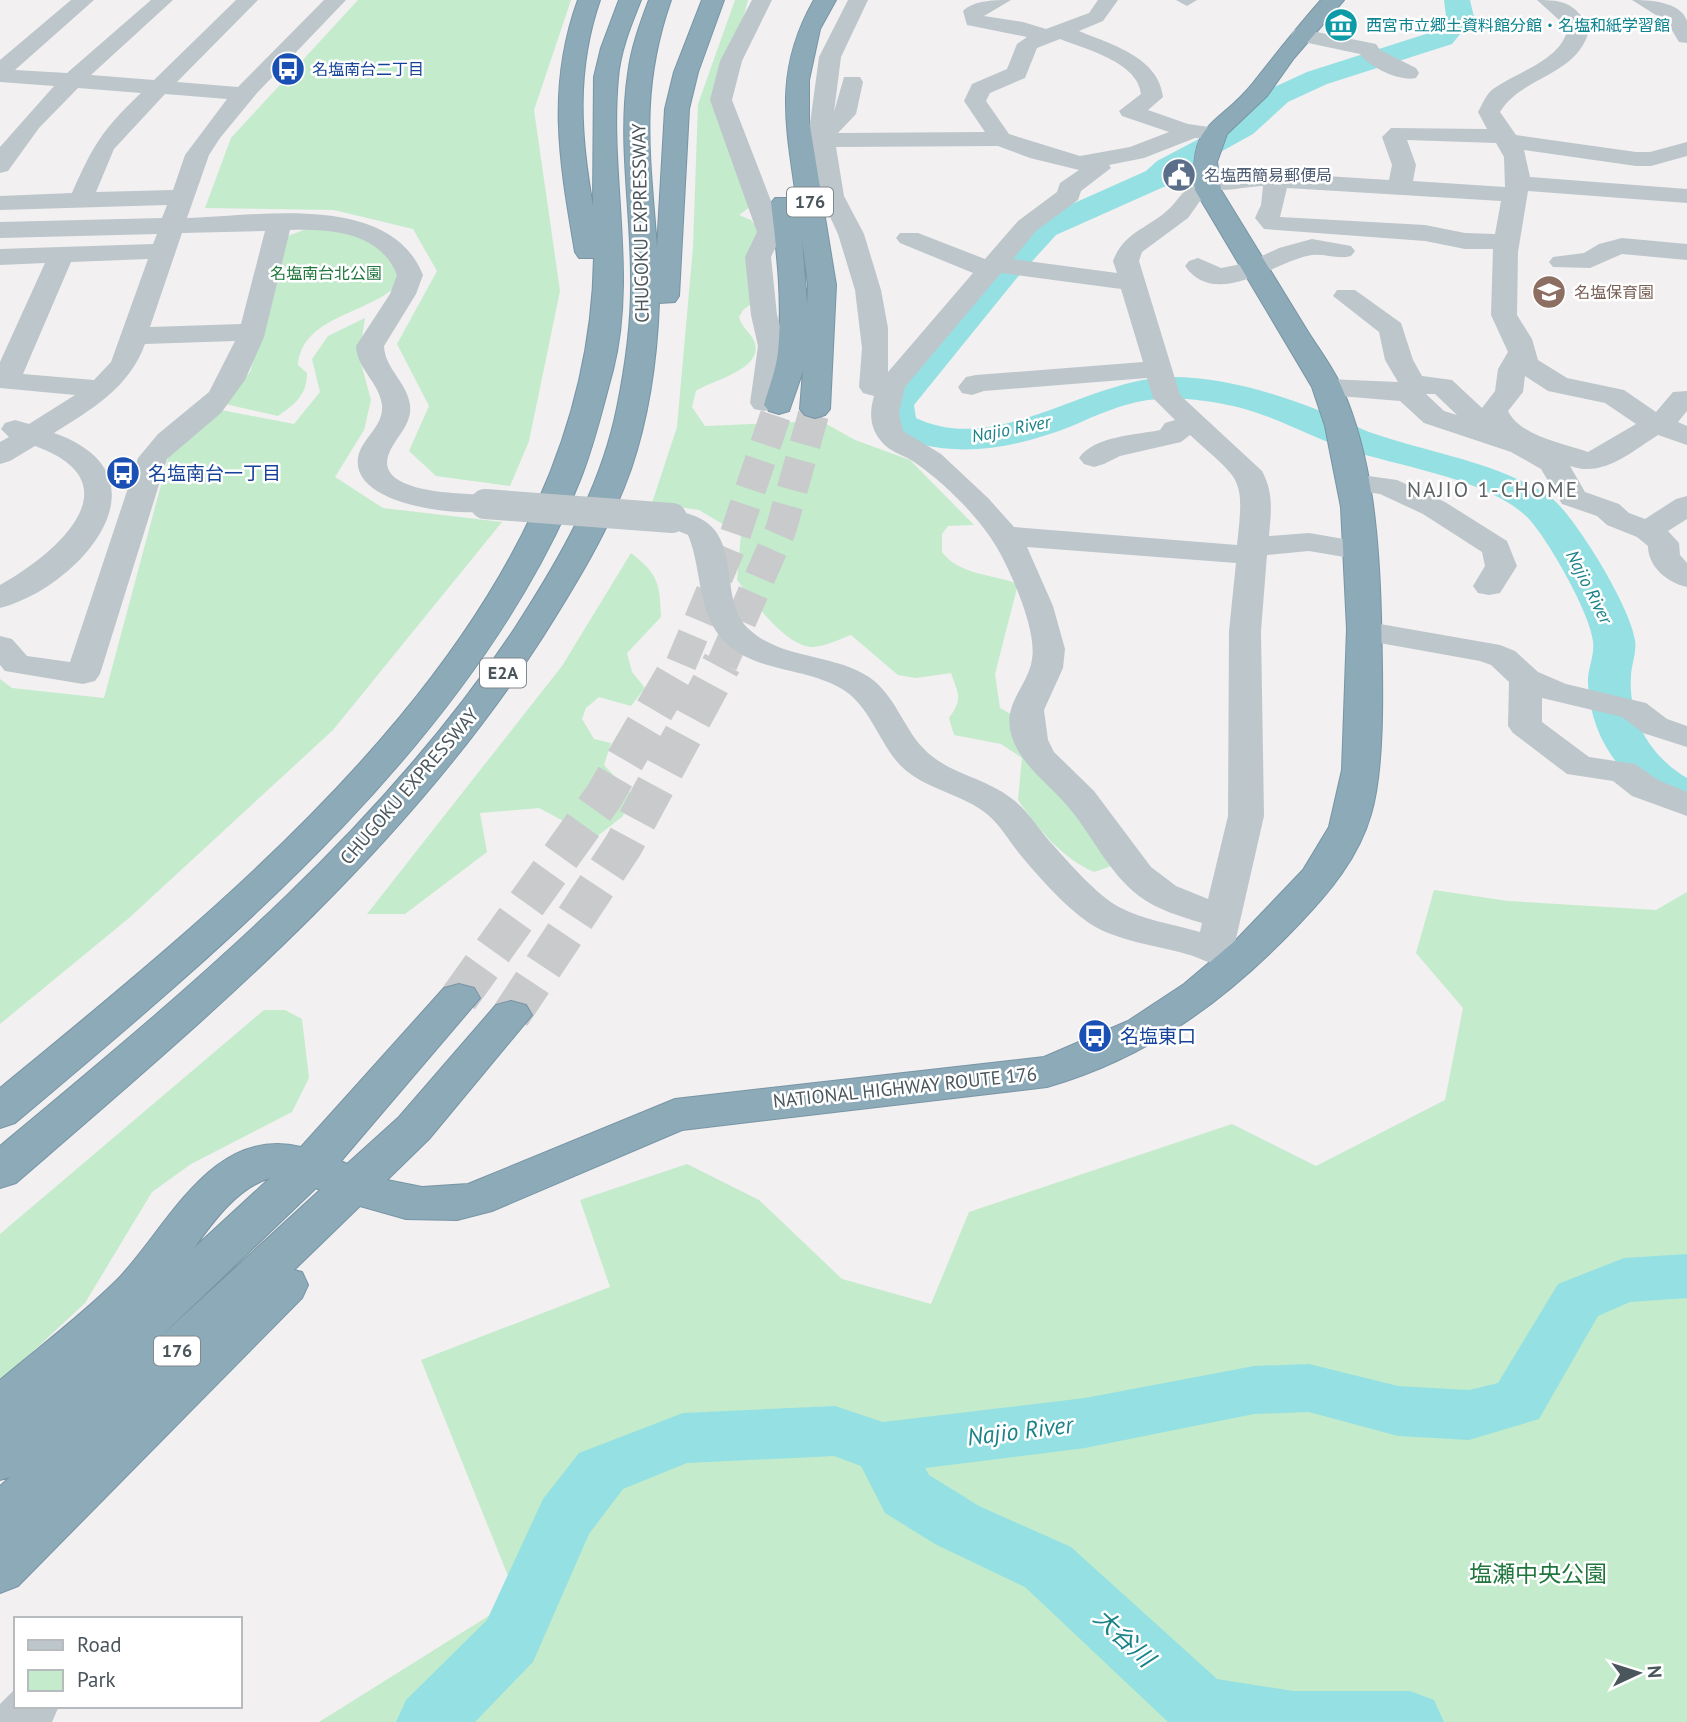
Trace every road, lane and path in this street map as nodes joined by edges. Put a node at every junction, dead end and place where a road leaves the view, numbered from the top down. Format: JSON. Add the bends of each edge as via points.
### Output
{"nodes":[{"id":1,"x":84,"y":0,"type":"edge"},
{"id":2,"x":163,"y":0,"type":"edge"},
{"id":3,"x":248,"y":0,"type":"edge"},
{"id":4,"x":336,"y":0,"type":"edge"},
{"id":5,"x":589,"y":0,"type":"edge"},
{"id":6,"x":630,"y":0,"type":"edge"},
{"id":7,"x":660,"y":0,"type":"edge"},
{"id":8,"x":713,"y":0,"type":"edge"},
{"id":9,"x":762,"y":0,"type":"edge"},
{"id":10,"x":805,"y":0,"type":"edge"},
{"id":11,"x":825,"y":0,"type":"edge"},
{"id":12,"x":858,"y":0,"type":"edge"},
{"id":13,"x":1001,"y":0,"type":"edge"},
{"id":14,"x":1108,"y":0,"type":"edge"},
{"id":15,"x":1333,"y":0,"type":"edge"},
{"id":16,"x":1547,"y":0,"type":"edge"},
{"id":17,"x":1642,"y":0,"type":"edge"},
{"id":18,"x":1055,"y":34,"type":"junction"},
{"id":19,"x":1302,"y":35,"type":"junction"},
{"id":20,"x":1687,"y":37,"type":"edge"},
{"id":21,"x":0,"y":73,"type":"edge"},
{"id":22,"x":1408,"y":74,"type":"dead end"},
{"id":23,"x":75,"y":81,"type":"junction"},
{"id":24,"x":852,"y":82,"type":"dead end"},
{"id":25,"x":158,"y":87,"type":"junction"},
{"id":26,"x":246,"y":94,"type":"junction"},
{"id":27,"x":1204,"y":132,"type":"junction"},
{"id":28,"x":773,"y":134,"type":"dead end"},
{"id":29,"x":822,"y":136,"type":"junction"},
{"id":30,"x":1507,"y":138,"type":"junction"},
{"id":31,"x":1001,"y":139,"type":"junction"},
{"id":32,"x":1687,"y":149,"type":"edge"},
{"id":33,"x":1081,"y":163,"type":"junction"},
{"id":34,"x":0,"y":166,"type":"edge"},
{"id":35,"x":779,"y":173,"type":"dead end"},
{"id":36,"x":1276,"y":180,"type":"junction"},
{"id":37,"x":1206,"y":187,"type":"junction"},
{"id":38,"x":1401,"y":187,"type":"junction"},
{"id":39,"x":1517,"y":189,"type":"junction"},
{"id":40,"x":1687,"y":196,"type":"edge"},
{"id":41,"x":182,"y":197,"type":"junction"},
{"id":42,"x":80,"y":200,"type":"junction"},
{"id":43,"x":0,"y":203,"type":"edge"},
{"id":44,"x":280,"y":221,"type":"junction"},
{"id":45,"x":173,"y":225,"type":"junction"},
{"id":46,"x":0,"y":230,"type":"edge"},
{"id":47,"x":1364,"y":231,"type":"junction"},
{"id":48,"x":909,"y":238,"type":"dead end"},
{"id":49,"x":164,"y":251,"type":"junction"},
{"id":50,"x":1687,"y":252,"type":"edge"},
{"id":51,"x":1528,"y":254,"type":"junction"},
{"id":52,"x":61,"y":255,"type":"junction"},
{"id":53,"x":0,"y":257,"type":"edge"},
{"id":54,"x":1198,"y":266,"type":"dead end"},
{"id":55,"x":991,"y":267,"type":"junction"},
{"id":56,"x":1255,"y":269,"type":"junction"},
{"id":57,"x":1615,"y":271,"type":"dead end"},
{"id":58,"x":1131,"y":283,"type":"junction"},
{"id":59,"x":1346,"y":296,"type":"dead end"},
{"id":60,"x":250,"y":332,"type":"junction"},
{"id":61,"x":136,"y":336,"type":"junction"},
{"id":62,"x":1522,"y":352,"type":"junction"},
{"id":63,"x":601,"y":362,"type":"junction"},
{"id":64,"x":3,"y":380,"type":"edge"},
{"id":65,"x":1163,"y":383,"type":"junction"},
{"id":66,"x":972,"y":387,"type":"dead end"},
{"id":67,"x":1327,"y":387,"type":"junction"},
{"id":68,"x":1410,"y":388,"type":"junction"},
{"id":69,"x":101,"y":389,"type":"junction"},
{"id":70,"x":1579,"y":391,"type":"junction"},
{"id":71,"x":889,"y":392,"type":"junction"},
{"id":72,"x":1668,"y":393,"type":"edge"},
{"id":73,"x":771,"y":404,"type":"joint"},
{"id":74,"x":815,"y":409,"type":"tunnel mouth"},
{"id":75,"x":1654,"y":423,"type":"junction"},
{"id":76,"x":1197,"y":425,"type":"junction"},
{"id":77,"x":0,"y":426,"type":"edge"},
{"id":78,"x":33,"y":434,"type":"junction"},
{"id":79,"x":1516,"y":435,"type":"junction"},
{"id":80,"x":1687,"y":436,"type":"edge"},
{"id":81,"x":0,"y":455,"type":"edge"},
{"id":82,"x":1094,"y":458,"type":"dead end"},
{"id":83,"x":1354,"y":483,"type":"junction"},
{"id":84,"x":607,"y":492,"type":"junction"},
{"id":85,"x":1687,"y":505,"type":"edge"},
{"id":86,"x":1648,"y":531,"type":"junction"},
{"id":87,"x":1007,"y":536,"type":"junction"},
{"id":88,"x":1252,"y":551,"type":"junction"},
{"id":89,"x":1362,"y":551,"type":"junction"},
{"id":90,"x":1687,"y":578,"type":"edge"},
{"id":91,"x":1489,"y":586,"type":"dead end"},
{"id":92,"x":0,"y":598,"type":"edge"},
{"id":93,"x":1363,"y":631,"type":"junction"},
{"id":94,"x":0,"y":646,"type":"edge"},
{"id":95,"x":1526,"y":679,"type":"junction"},
{"id":96,"x":1687,"y":737,"type":"edge"},
{"id":97,"x":1687,"y":805,"type":"edge"},
{"id":98,"x":1226,"y":942,"type":"junction"},
{"id":99,"x":458,"y":998,"type":"tunnel mouth"},
{"id":100,"x":511,"y":1015,"type":"tunnel mouth"},
{"id":101,"x":0,"y":1111,"type":"edge"},
{"id":102,"x":310,"y":1167,"type":"junction"},
{"id":103,"x":0,"y":1171,"type":"edge"},
{"id":104,"x":354,"y":1186,"type":"junction"},
{"id":105,"x":0,"y":1409,"type":"edge"},
{"id":106,"x":0,"y":1459,"type":"edge"},
{"id":107,"x":0,"y":1518,"type":"edge"},
{"id":108,"x":0,"y":1570,"type":"edge"},
{"id":109,"x":31,"y":1708,"type":"edge"},
{"id":110,"x":18,"y":1722,"type":"edge"}],
"edges":[{"from":1,"to":21,"type":"street"},
{"from":2,"to":23,"type":"street"},
{"from":3,"to":25,"type":"street"},
{"from":4,"to":26,"type":"street"},
{"from":5,"to":63,"type":"highway","via":[[576,36],[567,107],[570,152],[597,305]]},
{"from":6,"to":63,"type":"highway","name":"CHUGOKU EXPRESSWAY","number":"E2A","via":[[606,74],[607,298]]},
{"from":7,"to":84,"type":"highway","name":"CHUGOKU EXPRESSWAY","number":"E2A","via":[[639,75],[645,304],[639,366],[628,426]]},
{"from":8,"to":84,"type":"highway","via":[[685,72],[677,109],[670,254],[653,363],[635,434]]},
{"from":9,"to":73,"type":"street","via":[[722,82],[721,100],[770,232],[758,257],[772,346]]},
{"from":10,"to":28,"type":"highway","via":[[789,29],[775,81]]},
{"from":11,"to":74,"type":"highway","number":"176","via":[[809,29],[797,80],[797,120],[822,285]]},
{"from":12,"to":29,"type":"street","via":[[825,65]]},
{"from":13,"to":18,"type":"street","via":[[973,11],[974,21]]},
{"from":14,"to":18,"type":"street","via":[[1096,17]]},
{"from":15,"to":19,"type":"highway"},
{"from":16,"to":30,"type":"street","via":[[1579,27],[1575,46],[1499,95],[1489,112]]},
{"from":17,"to":20,"type":"street","via":[[1675,18]]},
{"from":18,"to":27,"type":"street","via":[[1131,62],[1149,79],[1152,97],[1130,111]]},
{"from":18,"to":31,"type":"street","via":[[1028,44],[1017,73],[980,89],[975,101]]},
{"from":19,"to":22,"type":"street","via":[[1368,49]]},
{"from":19,"to":27,"type":"highway","via":[[1259,91],[1223,123]]},
{"from":21,"to":23,"type":"street"},
{"from":23,"to":25,"type":"street"},
{"from":23,"to":34,"type":"street","via":[[8,149]]},
{"from":24,"to":29,"type":"street","via":[[842,122]]},
{"from":25,"to":26,"type":"street"},
{"from":25,"to":42,"type":"street","via":[[103,148]]},
{"from":26,"to":41,"type":"street","via":[[206,140]]},
{"from":27,"to":33,"type":"street","via":[[1136,153]]},
{"from":27,"to":37,"type":"highway"},
{"from":29,"to":31,"type":"street"},
{"from":29,"to":71,"type":"street","via":[[832,195],[851,233],[876,320],[873,387]]},
{"from":30,"to":32,"type":"street","via":[[1636,159]]},
{"from":30,"to":38,"type":"street","via":[[1399,133],[1394,137],[1404,165]]},
{"from":30,"to":39,"type":"street","via":[[1516,157]]},
{"from":31,"to":33,"type":"street"},
{"from":33,"to":55,"type":"street","via":[[1099,168],[1027,226]]},
{"from":35,"to":73,"type":"highway","number":"176","via":[[791,251],[792,353]]},
{"from":36,"to":37,"type":"street","via":[[1245,178],[1245,183]]},
{"from":36,"to":38,"type":"street"},
{"from":36,"to":47,"type":"street","via":[[1268,221],[1273,224]]},
{"from":37,"to":56,"type":"highway","name":"NATIONAL HIGHWAY ROUTE 176"},
{"from":37,"to":58,"type":"street","via":[[1130,250],[1126,261]]},
{"from":38,"to":39,"type":"street"},
{"from":39,"to":40,"type":"street"},
{"from":39,"to":51,"type":"street"},
{"from":41,"to":42,"type":"street"},
{"from":41,"to":45,"type":"street"},
{"from":42,"to":43,"type":"street"},
{"from":44,"to":45,"type":"street"},
{"from":44,"to":60,"type":"street"},
{"from":44,"to":98,"type":"street","bridge":true,"via":[[345,225],[387,242],[404,258],[408,284],[370,346],[369,355],[396,406],[392,427],[373,457],[378,481],[399,492],[485,505],[672,518],[696,526],[702,532],[730,629],[744,642],[831,671],[858,685],[875,701],[914,760],[989,798],[1052,868],[1104,915],[1151,933]]},
{"from":45,"to":46,"type":"street"},
{"from":45,"to":49,"type":"street"},
{"from":47,"to":51,"type":"street","via":[[1425,233]]},
{"from":47,"to":56,"type":"street","via":[[1361,246],[1354,251],[1312,247]]},
{"from":48,"to":55,"type":"street"},
{"from":49,"to":52,"type":"street"},
{"from":49,"to":61,"type":"street"},
{"from":50,"to":51,"type":"street","via":[[1622,246],[1590,260]]},
{"from":51,"to":57,"type":"street"},
{"from":51,"to":62,"type":"street","via":[[1504,315]]},
{"from":52,"to":53,"type":"street"},
{"from":52,"to":64,"type":"street"},
{"from":54,"to":56,"type":"street","via":[[1217,277]]},
{"from":55,"to":58,"type":"street"},
{"from":55,"to":71,"type":"street"},
{"from":56,"to":67,"type":"highway","name":"NATIONAL HIGHWAY ROUTE 176"},
{"from":58,"to":65,"type":"street"},
{"from":59,"to":68,"type":"street","via":[[1392,329]]},
{"from":60,"to":61,"type":"street"},
{"from":60,"to":94,"type":"street","via":[[240,366],[217,401],[166,439],[153,458],[83,674],[17,664]]},
{"from":61,"to":69,"type":"street","via":[[124,364]]},
{"from":62,"to":70,"type":"street","via":[[1526,364],[1540,375]]},
{"from":62,"to":79,"type":"street","via":[[1512,369],[1509,392],[1494,410],[1502,428]]},
{"from":63,"to":101,"type":"highway","name":"CHUGOKU EXPRESSWAY","number":"E2A","via":[[587,425],[527,559],[475,642],[414,722],[336,809],[234,911]]},
{"from":64,"to":69,"type":"street"},
{"from":65,"to":66,"type":"street","via":[[1022,382],[976,383]]},
{"from":65,"to":76,"type":"street"},
{"from":67,"to":68,"type":"street"},
{"from":67,"to":83,"type":"highway","name":"NATIONAL HIGHWAY ROUTE 176"},
{"from":68,"to":79,"type":"street","via":[[1442,386],[1487,428]]},
{"from":68,"to":86,"type":"street","via":[[1434,417],[1521,446],[1558,470],[1573,498]]},
{"from":69,"to":78,"type":"street"},
{"from":70,"to":72,"type":"street","via":[[1631,382]]},
{"from":70,"to":75,"type":"street","via":[[1614,396]]},
{"from":71,"to":87,"type":"street","via":[[885,417],[896,442],[930,459]]},
{"from":72,"to":75,"type":"street","via":[[1666,418]]},
{"from":75,"to":79,"type":"street","via":[[1593,462]]},
{"from":75,"to":80,"type":"street"},
{"from":76,"to":82,"type":"street"},
{"from":76,"to":88,"type":"street","via":[[1247,471],[1255,486]]},
{"from":77,"to":78,"type":"street"},
{"from":78,"to":81,"type":"street"},
{"from":78,"to":92,"type":"street","via":[[58,443],[87,464],[96,476],[100,499],[95,520],[71,553]]},
{"from":83,"to":89,"type":"highway","name":"NATIONAL HIGHWAY ROUTE 176"},
{"from":83,"to":91,"type":"street","via":[[1386,486],[1434,508],[1496,548],[1501,566]]},
{"from":84,"to":103,"type":"highway","name":"CHUGOKU EXPRESSWAY","number":"E2A","via":[[523,645],[460,734],[381,824],[272,934]]},
{"from":85,"to":86,"type":"street"},
{"from":86,"to":90,"type":"street","via":[[1664,542],[1665,562]]},
{"from":87,"to":88,"type":"street"},
{"from":87,"to":98,"type":"street","via":[[1049,644],[1049,660],[1028,707],[1027,728],[1037,752],[1080,797],[1134,872]]},
{"from":88,"to":89,"type":"street","via":[[1309,541]]},
{"from":88,"to":98,"type":"street","via":[[1245,631],[1246,816]]},
{"from":89,"to":93,"type":"highway","name":"NATIONAL HIGHWAY ROUTE 176"},
{"from":93,"to":95,"type":"street","via":[[1488,652],[1503,658]]},
{"from":93,"to":98,"type":"highway","name":"NATIONAL HIGHWAY ROUTE 176","via":[[1360,775],[1350,820],[1319,880]]},
{"from":95,"to":96,"type":"street","via":[[1555,691],[1634,710],[1655,726]]},
{"from":95,"to":97,"type":"street","via":[[1525,726],[1578,766],[1623,772],[1645,788]]},
{"from":98,"to":104,"type":"highway","name":"NATIONAL HIGHWAY ROUTE 176","via":[[1176,1013],[1087,1060],[1047,1072],[676,1115],[454,1205],[412,1205]]},
{"from":99,"to":102,"type":"highway","number":"176"},
{"from":100,"to":104,"type":"highway","number":"176","via":[[414,1128]]},
{"from":102,"to":104,"type":"highway","name":"NATIONAL HIGHWAY ROUTE 176"},
{"from":102,"to":105,"type":"highway","name":"NATIONAL HIGHWAY ROUTE 176","via":[[266,1162],[208,1196],[135,1291]]},
{"from":102,"to":106,"type":"highway","number":"176"},
{"from":104,"to":107,"type":"highway","number":"176"},
{"from":104,"to":108,"type":"highway","via":[[303,1267]]},
{"from":109,"to":110,"type":"street"}]}
